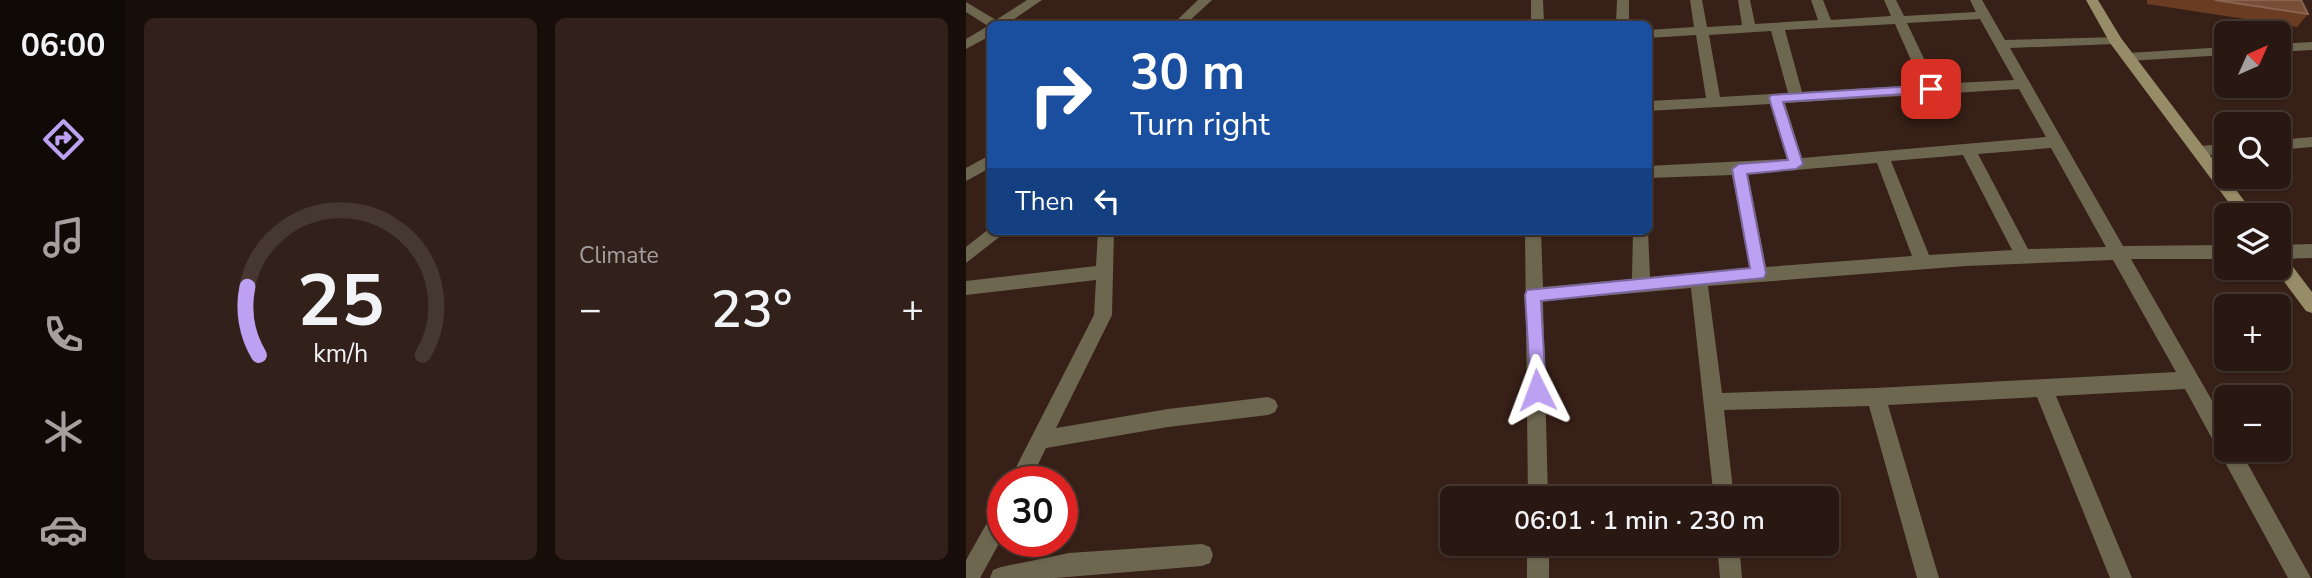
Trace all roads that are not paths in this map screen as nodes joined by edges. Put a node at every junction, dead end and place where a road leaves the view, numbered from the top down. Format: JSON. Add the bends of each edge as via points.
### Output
{"nodes":[{"id":1,"x":1036,"y":0,"type":"edge"},
{"id":2,"x":1206,"y":0,"type":"edge"},
{"id":3,"x":1537,"y":0,"type":"edge"},
{"id":4,"x":1623,"y":0,"type":"edge"},
{"id":5,"x":1696,"y":0,"type":"edge"},
{"id":6,"x":1744,"y":0,"type":"edge"},
{"id":7,"x":1817,"y":0,"type":"edge"},
{"id":8,"x":1890,"y":0,"type":"edge"},
{"id":9,"x":1976,"y":0,"type":"edge"},
{"id":10,"x":2092,"y":0,"type":"edge"},
{"id":11,"x":966,"y":5,"type":"edge"},
{"id":12,"x":1986,"y":15,"type":"junction"},
{"id":13,"x":1898,"y":20,"type":"junction"},
{"id":14,"x":989,"y":21,"type":"edge"},
{"id":15,"x":1004,"y":21,"type":"edge"},
{"id":16,"x":1182,"y":21,"type":"edge"},
{"id":17,"x":1538,"y":21,"type":"edge"},
{"id":18,"x":1623,"y":21,"type":"edge"},
{"id":19,"x":1826,"y":24,"type":"junction"},
{"id":20,"x":1777,"y":27,"type":"junction"},
{"id":21,"x":1749,"y":28,"type":"junction"},
{"id":22,"x":1702,"y":30,"type":"junction"},
{"id":23,"x":987,"y":32,"type":"edge"},
{"id":24,"x":1652,"y":34,"type":"edge"},
{"id":25,"x":2115,"y":40,"type":"junction"},
{"id":26,"x":2001,"y":44,"type":"junction"},
{"id":27,"x":966,"y":46,"type":"edge"},
{"id":28,"x":2312,"y":46,"type":"edge"},
{"id":29,"x":2291,"y":47,"type":"edge"},
{"id":30,"x":2214,"y":52,"type":"edge"},
{"id":31,"x":2128,"y":57,"type":"junction"},
{"id":32,"x":2023,"y":84,"type":"junction"},
{"id":33,"x":1931,"y":89,"type":"junction"},
{"id":34,"x":1796,"y":97,"type":"junction"},
{"id":35,"x":1776,"y":98,"type":"junction"},
{"id":36,"x":1714,"y":101,"type":"junction"},
{"id":37,"x":1652,"y":106,"type":"edge"},
{"id":38,"x":2054,"y":142,"type":"junction"},
{"id":39,"x":2312,"y":142,"type":"edge"},
{"id":40,"x":2291,"y":144,"type":"edge"},
{"id":41,"x":2214,"y":149,"type":"edge"},
{"id":42,"x":1968,"y":150,"type":"junction"},
{"id":43,"x":2200,"y":150,"type":"junction"},
{"id":44,"x":1882,"y":157,"type":"junction"},
{"id":45,"x":987,"y":163,"type":"edge"},
{"id":46,"x":1796,"y":164,"type":"junction"},
{"id":47,"x":1739,"y":169,"type":"junction"},
{"id":48,"x":1652,"y":172,"type":"edge"},
{"id":49,"x":966,"y":175,"type":"edge"},
{"id":50,"x":2238,"y":203,"type":"edge"},
{"id":51,"x":994,"y":235,"type":"edge"},
{"id":52,"x":1106,"y":235,"type":"edge"},
{"id":53,"x":1533,"y":235,"type":"edge"},
{"id":54,"x":1641,"y":235,"type":"edge"},
{"id":55,"x":2115,"y":251,"type":"junction"},
{"id":56,"x":2312,"y":251,"type":"edge"},
{"id":57,"x":2214,"y":252,"type":"edge"},
{"id":58,"x":2291,"y":252,"type":"edge"},
{"id":59,"x":966,"y":256,"type":"edge"},
{"id":60,"x":2024,"y":258,"type":"junction"},
{"id":61,"x":1924,"y":264,"type":"junction"},
{"id":62,"x":1106,"y":272,"type":"junction"},
{"id":63,"x":1759,"y":273,"type":"junction"},
{"id":64,"x":2291,"y":278,"type":"edge"},
{"id":65,"x":1699,"y":280,"type":"junction"},
{"id":66,"x":1641,"y":285,"type":"junction"},
{"id":67,"x":966,"y":288,"type":"edge"},
{"id":68,"x":1533,"y":295,"type":"junction"},
{"id":69,"x":2312,"y":306,"type":"edge"},
{"id":70,"x":2191,"y":380,"type":"junction"},
{"id":71,"x":2043,"y":388,"type":"junction"},
{"id":72,"x":1876,"y":397,"type":"junction"},
{"id":73,"x":1715,"y":402,"type":"junction"},
{"id":74,"x":1268,"y":406,"type":"dead end"},
{"id":75,"x":2214,"y":422,"type":"edge"},
{"id":76,"x":1040,"y":440,"type":"junction"},
{"id":77,"x":2236,"y":462,"type":"edge"},
{"id":78,"x":1027,"y":466,"type":"edge"},
{"id":79,"x":1538,"y":486,"type":"edge"},
{"id":80,"x":1723,"y":486,"type":"edge"},
{"id":81,"x":987,"y":543,"type":"edge"},
{"id":82,"x":1202,"y":555,"type":"dead end"},
{"id":83,"x":1538,"y":556,"type":"edge"},
{"id":84,"x":1729,"y":556,"type":"edge"},
{"id":85,"x":968,"y":578,"type":"edge"},
{"id":86,"x":1002,"y":578,"type":"edge"},
{"id":87,"x":1538,"y":578,"type":"edge"},
{"id":88,"x":1731,"y":578,"type":"edge"},
{"id":89,"x":1928,"y":578,"type":"edge"},
{"id":90,"x":2121,"y":578,"type":"edge"},
{"id":91,"x":2300,"y":578,"type":"edge"}],
"edges":[{"from":1,"to":15,"type":"street"},
{"from":2,"to":16,"type":"street"},
{"from":3,"to":17,"type":"street"},
{"from":4,"to":18,"type":"street"},
{"from":5,"to":22,"type":"street"},
{"from":6,"to":21,"type":"street"},
{"from":7,"to":19,"type":"street"},
{"from":8,"to":13,"type":"street"},
{"from":9,"to":12,"type":"street"},
{"from":10,"to":25,"type":"street"},
{"from":11,"to":14,"type":"street"},
{"from":12,"to":13,"type":"street"},
{"from":12,"to":26,"type":"street"},
{"from":13,"to":19,"type":"street"},
{"from":13,"to":33,"type":"street"},
{"from":19,"to":20,"type":"street"},
{"from":20,"to":21,"type":"street"},
{"from":20,"to":34,"type":"street"},
{"from":21,"to":22,"type":"street"},
{"from":22,"to":24,"type":"street"},
{"from":22,"to":36,"type":"street"},
{"from":23,"to":27,"type":"street"},
{"from":25,"to":26,"type":"street"},
{"from":25,"to":31,"type":"street"},
{"from":26,"to":32,"type":"street"},
{"from":28,"to":29,"type":"street"},
{"from":30,"to":31,"type":"street"},
{"from":31,"to":43,"type":"street"},
{"from":32,"to":33,"type":"street"},
{"from":32,"to":38,"type":"street"},
{"from":33,"to":34,"type":"street"},
{"from":34,"to":35,"type":"street"},
{"from":35,"to":36,"type":"street"},
{"from":35,"to":46,"type":"street"},
{"from":36,"to":37,"type":"street"},
{"from":38,"to":42,"type":"street"},
{"from":38,"to":55,"type":"street"},
{"from":39,"to":40,"type":"street"},
{"from":41,"to":43,"type":"street"},
{"from":42,"to":44,"type":"street"},
{"from":42,"to":60,"type":"street"},
{"from":43,"to":50,"type":"street"},
{"from":44,"to":46,"type":"street"},
{"from":44,"to":61,"type":"street"},
{"from":45,"to":49,"type":"street"},
{"from":46,"to":47,"type":"street"},
{"from":47,"to":48,"type":"street"},
{"from":47,"to":63,"type":"street"},
{"from":51,"to":59,"type":"street"},
{"from":52,"to":62,"type":"street"},
{"from":53,"to":68,"type":"street"},
{"from":54,"to":66,"type":"street"},
{"from":55,"to":57,"type":"street"},
{"from":55,"to":60,"type":"street"},
{"from":55,"to":70,"type":"street"},
{"from":56,"to":58,"type":"street"},
{"from":60,"to":61,"type":"street"},
{"from":61,"to":63,"type":"street"},
{"from":62,"to":67,"type":"street"},
{"from":62,"to":76,"type":"street","via":[[1103,315]]},
{"from":63,"to":65,"type":"street"},
{"from":64,"to":69,"type":"street"},
{"from":65,"to":66,"type":"street"},
{"from":65,"to":73,"type":"street"},
{"from":66,"to":68,"type":"street"},
{"from":68,"to":79,"type":"street"},
{"from":70,"to":71,"type":"street"},
{"from":70,"to":75,"type":"street"},
{"from":71,"to":72,"type":"street"},
{"from":71,"to":90,"type":"street"},
{"from":72,"to":73,"type":"street"},
{"from":72,"to":89,"type":"street"},
{"from":73,"to":80,"type":"street"},
{"from":74,"to":76,"type":"street"},
{"from":76,"to":78,"type":"street"},
{"from":77,"to":91,"type":"street"},
{"from":81,"to":85,"type":"street"},
{"from":82,"to":86,"type":"street","via":[[1069,564]]},
{"from":83,"to":87,"type":"street"},
{"from":84,"to":88,"type":"street"}]}
